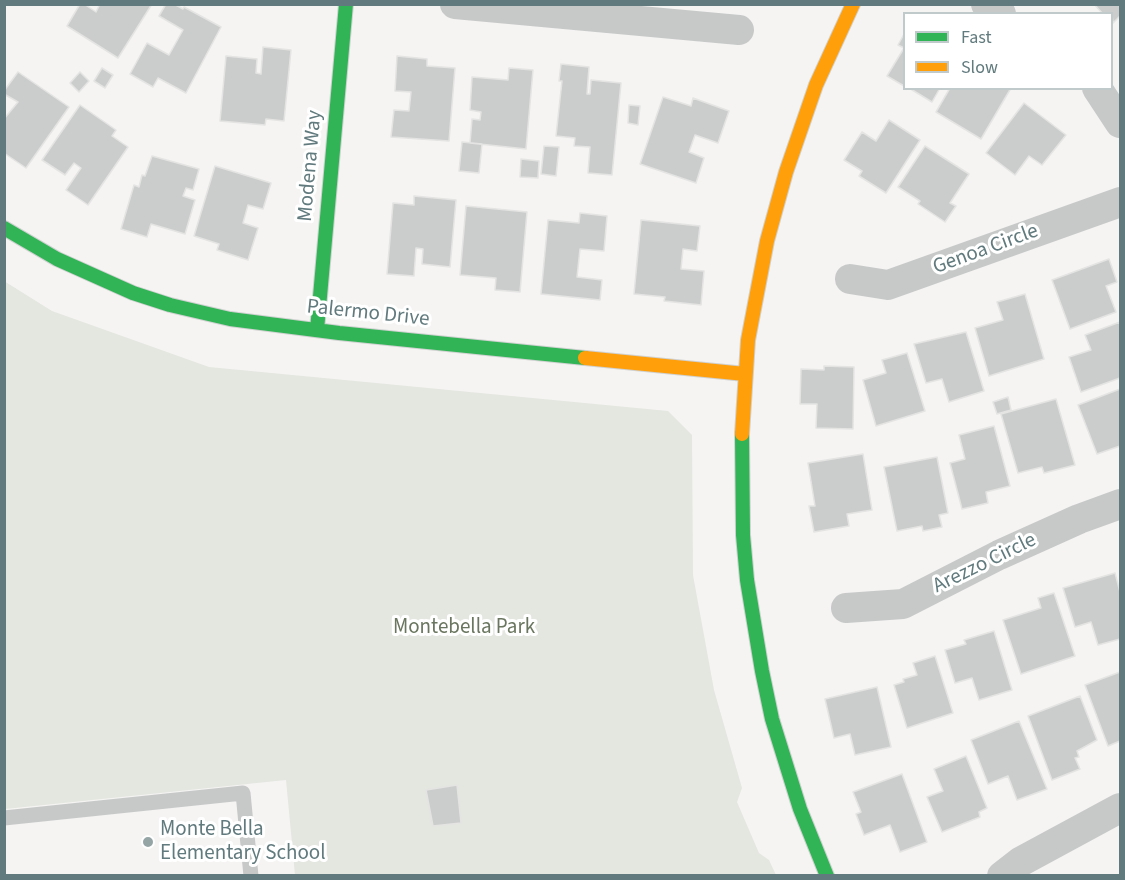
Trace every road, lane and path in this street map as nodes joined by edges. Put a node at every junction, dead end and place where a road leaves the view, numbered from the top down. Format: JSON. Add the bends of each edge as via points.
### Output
{"nodes":[{"id":1,"x":346,"y":4,"type":"edge"},
{"id":2,"x":456,"y":4,"type":"edge"},
{"id":3,"x":853,"y":4,"type":"edge"},
{"id":4,"x":739,"y":30,"type":"dead end"},
{"id":5,"x":1098,"y":90,"type":"edge"},
{"id":6,"x":1120,"y":123,"type":"edge"},
{"id":7,"x":1120,"y":202,"type":"edge"},
{"id":8,"x":4,"y":228,"type":"edge"},
{"id":9,"x":850,"y":279,"type":"dead end"},
{"id":10,"x":317,"y":330,"type":"junction"},
{"id":11,"x":745,"y":374,"type":"junction"},
{"id":12,"x":1120,"y":504,"type":"edge"},
{"id":13,"x":846,"y":608,"type":"dead end"},
{"id":14,"x":1120,"y":808,"type":"edge"},
{"id":15,"x":4,"y":818,"type":"edge"},
{"id":16,"x":251,"y":876,"type":"edge"},
{"id":17,"x":827,"y":876,"type":"edge"},
{"id":18,"x":1002,"y":876,"type":"edge"}],
"edges":[{"from":1,"to":10,"type":"street","name":"Modena Way"},
{"from":2,"to":4,"type":"street"},
{"from":3,"to":11,"type":"street","via":[[816,85],[786,172],[755,296]]},
{"from":5,"to":6,"type":"street"},
{"from":7,"to":9,"type":"street","name":"Genoa Circle","via":[[888,285]]},
{"from":8,"to":10,"type":"street","name":"Palermo Drive","via":[[95,278],[170,305],[230,319]]},
{"from":10,"to":11,"type":"street","name":"Palermo Drive"},
{"from":11,"to":17,"type":"street","via":[[741,482],[754,628],[787,769]]},
{"from":12,"to":13,"type":"street","name":"Arezzo Circle","via":[[999,555],[903,604]]},
{"from":14,"to":18,"type":"street","via":[[1020,862]]},
{"from":15,"to":16,"type":"lane","via":[[243,793]]}]}
